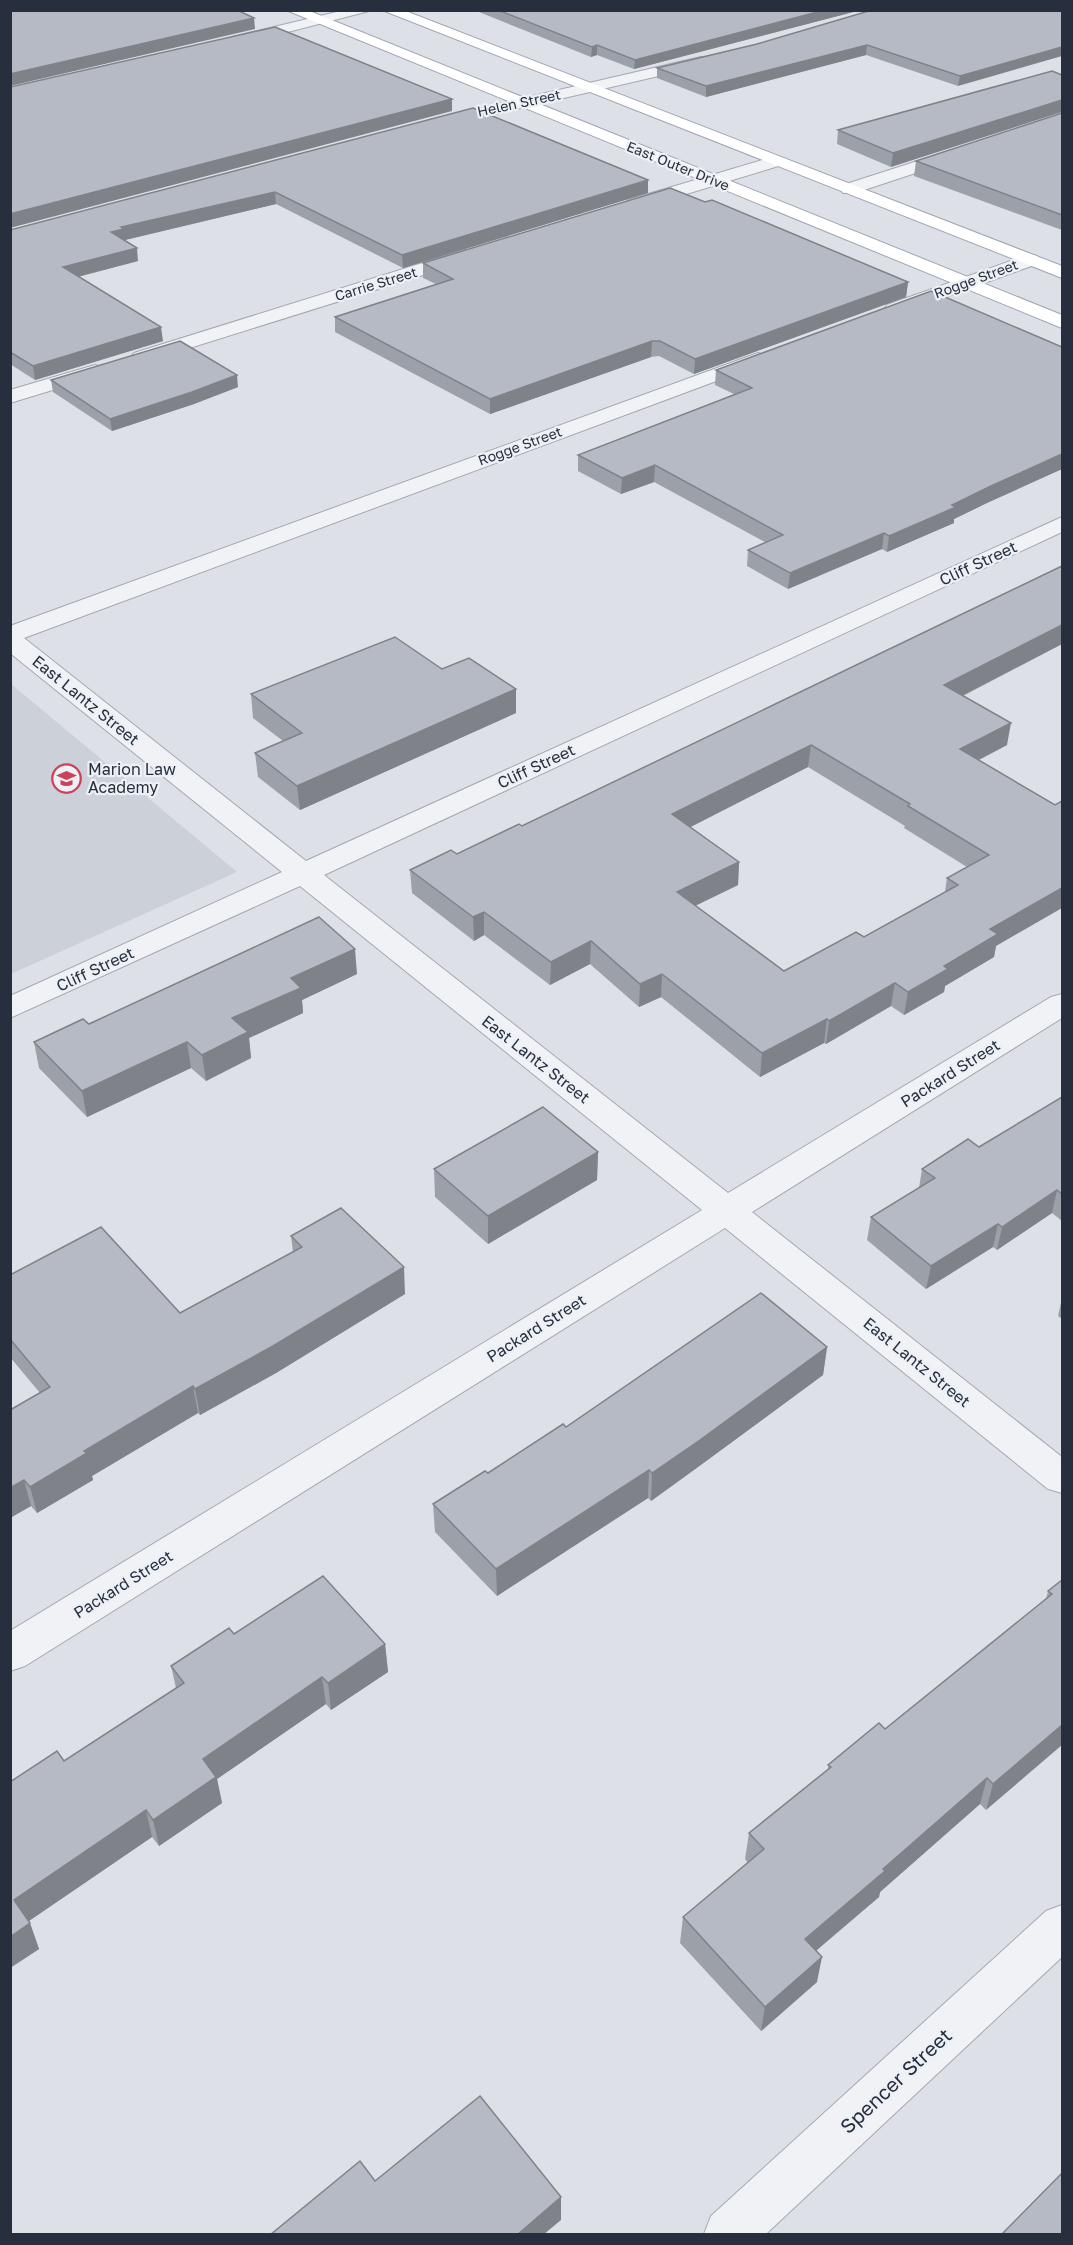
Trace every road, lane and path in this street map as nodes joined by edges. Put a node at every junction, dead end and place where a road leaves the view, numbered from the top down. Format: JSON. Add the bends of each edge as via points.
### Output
{"nodes":[{"id":1,"x":293,"y":10,"type":"edge"},
{"id":2,"x":366,"y":10,"type":"edge"},
{"id":3,"x":389,"y":10,"type":"edge"},
{"id":4,"x":318,"y":21,"type":"junction"},
{"id":5,"x":216,"y":45,"type":"edge"},
{"id":6,"x":711,"y":59,"type":"edge"},
{"id":7,"x":589,"y":88,"type":"junction"},
{"id":8,"x":516,"y":101,"type":"junction"},
{"id":9,"x":421,"y":127,"type":"edge"},
{"id":10,"x":979,"y":147,"type":"edge"},
{"id":11,"x":776,"y":161,"type":"junction"},
{"id":12,"x":711,"y":180,"type":"junction"},
{"id":13,"x":849,"y":189,"type":"junction"},
{"id":14,"x":621,"y":208,"type":"edge"},
{"id":15,"x":477,"y":252,"type":"edge"},
{"id":16,"x":1030,"y":260,"type":"junction"},
{"id":17,"x":1062,"y":272,"type":"edge"},
{"id":18,"x":964,"y":283,"type":"junction"},
{"id":19,"x":873,"y":316,"type":"edge"},
{"id":20,"x":1062,"y":322,"type":"edge"},
{"id":21,"x":773,"y":353,"type":"edge"},
{"id":22,"x":10,"y":397,"type":"edge"},
{"id":23,"x":1062,"y":524,"type":"edge"},
{"id":24,"x":10,"y":634,"type":"edge"},
{"id":25,"x":10,"y":640,"type":"edge"},
{"id":26,"x":303,"y":873,"type":"junction"},
{"id":27,"x":1062,"y":1004,"type":"edge"},
{"id":28,"x":10,"y":1008,"type":"edge"},
{"id":29,"x":727,"y":1210,"type":"junction"},
{"id":30,"x":1062,"y":1478,"type":"edge"},
{"id":31,"x":10,"y":1653,"type":"edge"},
{"id":32,"x":1062,"y":1927,"type":"edge"},
{"id":33,"x":729,"y":2235,"type":"edge"}],
"edges":[{"from":1,"to":4,"type":"main road","name":"East Outer Drive"},
{"from":2,"to":4,"type":"street"},
{"from":3,"to":7,"type":"main road"},
{"from":4,"to":5,"type":"street"},
{"from":4,"to":8,"type":"main road","name":"East Outer Drive"},
{"from":6,"to":7,"type":"street","name":"Helen Street"},
{"from":7,"to":8,"type":"street","name":"Helen Street"},
{"from":7,"to":11,"type":"main road"},
{"from":8,"to":9,"type":"street","name":"Helen Street"},
{"from":8,"to":12,"type":"main road","name":"East Outer Drive"},
{"from":10,"to":13,"type":"street"},
{"from":11,"to":12,"type":"street"},
{"from":11,"to":13,"type":"main road"},
{"from":12,"to":14,"type":"street"},
{"from":12,"to":18,"type":"main road","name":"East Outer Drive"},
{"from":13,"to":16,"type":"main road"},
{"from":15,"to":22,"type":"street","name":"Carrie Street"},
{"from":16,"to":17,"type":"main road"},
{"from":16,"to":18,"type":"street","name":"Rogge Street"},
{"from":18,"to":19,"type":"street","name":"Rogge Street"},
{"from":18,"to":20,"type":"main road","name":"East Outer Drive"},
{"from":21,"to":24,"type":"street","name":"Rogge Street"},
{"from":23,"to":26,"type":"street","name":"Cliff Street"},
{"from":25,"to":26,"type":"street","name":"East Lantz Street"},
{"from":26,"to":28,"type":"street","name":"Cliff Street"},
{"from":26,"to":29,"type":"street","name":"East Lantz Street"},
{"from":27,"to":29,"type":"street","name":"Packard Street"},
{"from":29,"to":30,"type":"street","name":"East Lantz Street"},
{"from":29,"to":31,"type":"street","name":"Packard Street"},
{"from":32,"to":33,"type":"street","name":"Spencer Street"}]}
